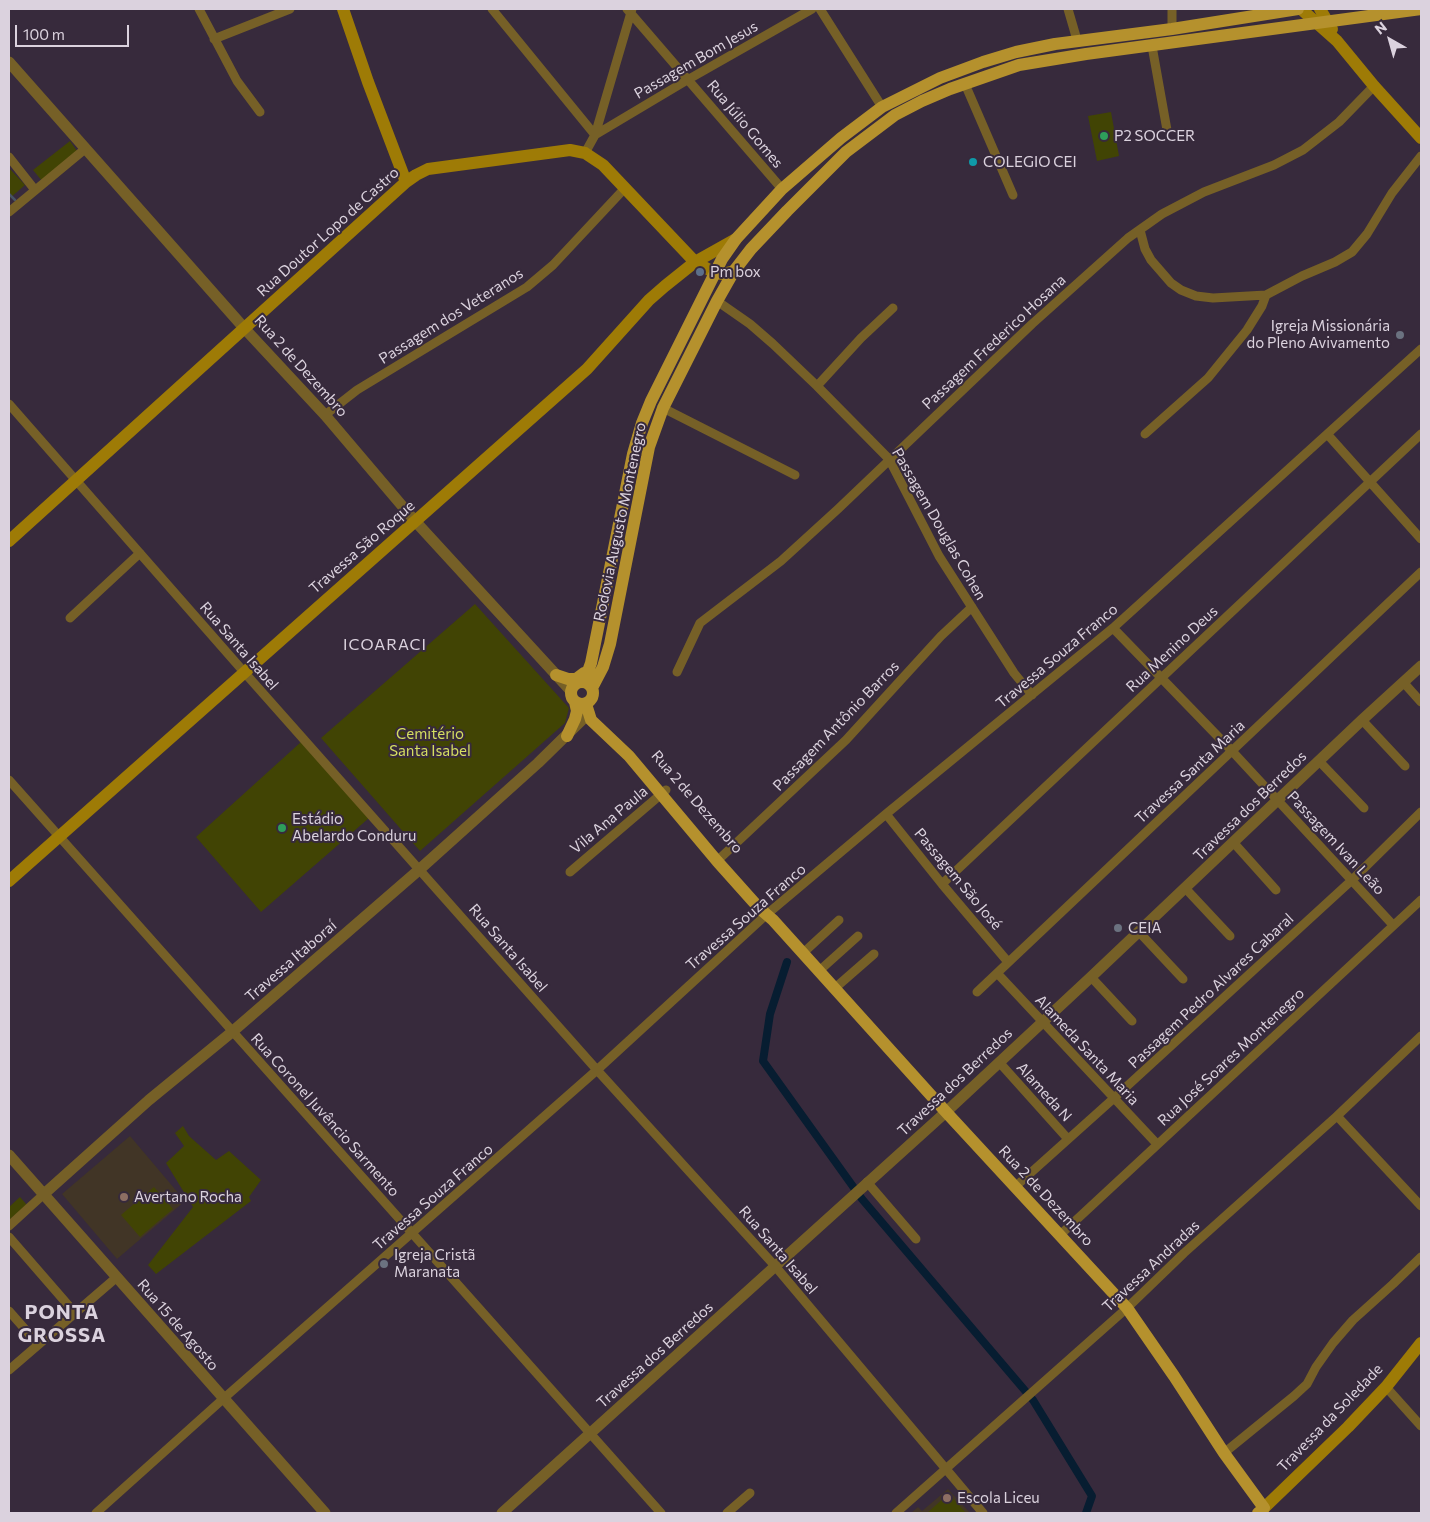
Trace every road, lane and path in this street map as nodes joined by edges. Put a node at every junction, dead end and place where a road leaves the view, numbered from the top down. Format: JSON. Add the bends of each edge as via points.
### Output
{"nodes":[{"id":1,"x":198,"y":9,"type":"edge"},
{"id":2,"x":290,"y":9,"type":"edge"},
{"id":3,"x":343,"y":9,"type":"edge"},
{"id":4,"x":492,"y":9,"type":"edge"},
{"id":5,"x":812,"y":9,"type":"edge"},
{"id":6,"x":820,"y":9,"type":"edge"},
{"id":7,"x":1068,"y":9,"type":"edge"},
{"id":8,"x":1172,"y":9,"type":"edge"},
{"id":9,"x":1299,"y":9,"type":"edge"},
{"id":10,"x":1320,"y":9,"type":"edge"},
{"id":11,"x":1421,"y":9,"type":"edge"},
{"id":12,"x":630,"y":10,"type":"edge"},
{"id":13,"x":1323,"y":22,"type":"junction"},
{"id":14,"x":1172,"y":30,"type":"junction"},
{"id":15,"x":214,"y":39,"type":"junction"},
{"id":16,"x":1077,"y":40,"type":"junction"},
{"id":17,"x":1152,"y":46,"type":"junction"},
{"id":18,"x":1016,"y":52,"type":"junction"},
{"id":19,"x":9,"y":62,"type":"edge"},
{"id":20,"x":1019,"y":65,"type":"junction"},
{"id":21,"x":689,"y":79,"type":"junction"},
{"id":22,"x":964,"y":84,"type":"junction"},
{"id":23,"x":1374,"y":86,"type":"junction"},
{"id":24,"x":882,"y":107,"type":"junction"},
{"id":25,"x":260,"y":112,"type":"dead end"},
{"id":26,"x":853,"y":129,"type":"junction"},
{"id":27,"x":1167,"y":130,"type":"dead end"},
{"id":28,"x":596,"y":136,"type":"junction"},
{"id":29,"x":1421,"y":138,"type":"edge"},
{"id":30,"x":862,"y":140,"type":"junction"},
{"id":31,"x":85,"y":148,"type":"junction"},
{"id":32,"x":585,"y":153,"type":"junction"},
{"id":33,"x":1421,"y":156,"type":"edge"},
{"id":34,"x":9,"y":157,"type":"edge"},
{"id":35,"x":406,"y":182,"type":"junction"},
{"id":36,"x":625,"y":188,"type":"junction"},
{"id":37,"x":782,"y":189,"type":"junction"},
{"id":38,"x":35,"y":190,"type":"junction"},
{"id":39,"x":1013,"y":195,"type":"dead end"},
{"id":40,"x":794,"y":204,"type":"junction"},
{"id":41,"x":9,"y":212,"type":"edge"},
{"id":42,"x":1140,"y":230,"type":"junction"},
{"id":43,"x":736,"y":239,"type":"junction"},
{"id":44,"x":695,"y":262,"type":"junction"},
{"id":45,"x":734,"y":271,"type":"junction"},
{"id":46,"x":715,"y":273,"type":"junction"},
{"id":47,"x":1266,"y":295,"type":"junction"},
{"id":48,"x":717,"y":301,"type":"junction"},
{"id":49,"x":893,"y":308,"type":"dead end"},
{"id":50,"x":245,"y":329,"type":"junction"},
{"id":51,"x":1421,"y":349,"type":"edge"},
{"id":52,"x":817,"y":386,"type":"junction"},
{"id":53,"x":9,"y":404,"type":"edge"},
{"id":54,"x":662,"y":408,"type":"junction"},
{"id":55,"x":325,"y":415,"type":"junction"},
{"id":56,"x":1145,"y":434,"type":"dead end"},
{"id":57,"x":1421,"y":434,"type":"edge"},
{"id":58,"x":1328,"y":435,"type":"junction"},
{"id":59,"x":889,"y":459,"type":"junction"},
{"id":60,"x":795,"y":474,"type":"dead end"},
{"id":61,"x":76,"y":480,"type":"junction"},
{"id":62,"x":1369,"y":482,"type":"junction"},
{"id":63,"x":415,"y":521,"type":"junction"},
{"id":64,"x":1421,"y":539,"type":"edge"},
{"id":65,"x":9,"y":541,"type":"edge"},
{"id":66,"x":140,"y":554,"type":"junction"},
{"id":67,"x":1421,"y":572,"type":"edge"},
{"id":68,"x":972,"y":607,"type":"junction"},
{"id":69,"x":70,"y":618,"type":"dead end"},
{"id":70,"x":1113,"y":628,"type":"junction"},
{"id":71,"x":592,"y":663,"type":"junction"},
{"id":72,"x":1421,"y":666,"type":"edge"},
{"id":73,"x":244,"y":672,"type":"junction"},
{"id":74,"x":677,"y":672,"type":"dead end"},
{"id":75,"x":556,"y":675,"type":"junction"},
{"id":76,"x":1161,"y":678,"type":"junction"},
{"id":77,"x":1404,"y":682,"type":"junction"},
{"id":78,"x":588,"y":685,"type":"junction"},
{"id":79,"x":1032,"y":695,"type":"junction"},
{"id":80,"x":1421,"y":702,"type":"edge"},
{"id":81,"x":580,"y":703,"type":"junction"},
{"id":82,"x":1362,"y":720,"type":"junction"},
{"id":83,"x":567,"y":736,"type":"joint"},
{"id":84,"x":1232,"y":751,"type":"junction"},
{"id":85,"x":1319,"y":761,"type":"junction"},
{"id":86,"x":1405,"y":766,"type":"dead end"},
{"id":87,"x":9,"y":780,"type":"edge"},
{"id":88,"x":664,"y":792,"type":"junction"},
{"id":89,"x":1278,"y":801,"type":"junction"},
{"id":90,"x":1364,"y":808,"type":"dead end"},
{"id":91,"x":1421,"y":812,"type":"edge"},
{"id":92,"x":886,"y":814,"type":"junction"},
{"id":93,"x":58,"y":837,"type":"junction"},
{"id":94,"x":1233,"y":842,"type":"junction"},
{"id":95,"x":720,"y":859,"type":"junction"},
{"id":96,"x":420,"y":869,"type":"junction"},
{"id":97,"x":570,"y":872,"type":"dead end"},
{"id":98,"x":1352,"y":880,"type":"junction"},
{"id":99,"x":9,"y":881,"type":"edge"},
{"id":100,"x":942,"y":884,"type":"junction"},
{"id":101,"x":1186,"y":889,"type":"junction"},
{"id":102,"x":1276,"y":890,"type":"dead end"},
{"id":103,"x":1421,"y":900,"type":"edge"},
{"id":104,"x":770,"y":916,"type":"junction"},
{"id":105,"x":839,"y":920,"type":"dead end"},
{"id":106,"x":1393,"y":925,"type":"junction"},
{"id":107,"x":1140,"y":932,"type":"junction"},
{"id":108,"x":858,"y":936,"type":"dead end"},
{"id":109,"x":1230,"y":936,"type":"dead end"},
{"id":110,"x":803,"y":953,"type":"junction"},
{"id":111,"x":874,"y":954,"type":"dead end"},
{"id":112,"x":1008,"y":962,"type":"junction"},
{"id":113,"x":819,"y":971,"type":"junction"},
{"id":114,"x":997,"y":973,"type":"junction"},
{"id":115,"x":1091,"y":977,"type":"junction"},
{"id":116,"x":1183,"y":979,"type":"dead end"},
{"id":117,"x":835,"y":988,"type":"junction"},
{"id":118,"x":977,"y":992,"type":"dead end"},
{"id":119,"x":1132,"y":1021,"type":"dead end"},
{"id":120,"x":1043,"y":1022,"type":"junction"},
{"id":121,"x":232,"y":1032,"type":"junction"},
{"id":122,"x":1421,"y":1036,"type":"edge"},
{"id":123,"x":999,"y":1062,"type":"junction"},
{"id":124,"x":597,"y":1070,"type":"junction"},
{"id":125,"x":1113,"y":1100,"type":"junction"},
{"id":126,"x":946,"y":1112,"type":"junction"},
{"id":127,"x":1337,"y":1116,"type":"junction"},
{"id":128,"x":1068,"y":1139,"type":"junction"},
{"id":129,"x":1157,"y":1144,"type":"junction"},
{"id":130,"x":9,"y":1155,"type":"edge"},
{"id":131,"x":867,"y":1183,"type":"junction"},
{"id":132,"x":1016,"y":1186,"type":"junction"},
{"id":133,"x":44,"y":1194,"type":"junction"},
{"id":134,"x":1421,"y":1206,"type":"edge"},
{"id":135,"x":9,"y":1226,"type":"edge"},
{"id":136,"x":413,"y":1233,"type":"junction"},
{"id":137,"x":1060,"y":1235,"type":"junction"},
{"id":138,"x":9,"y":1237,"type":"edge"},
{"id":139,"x":916,"y":1240,"type":"dead end"},
{"id":140,"x":1421,"y":1256,"type":"edge"},
{"id":141,"x":775,"y":1266,"type":"junction"},
{"id":142,"x":117,"y":1277,"type":"junction"},
{"id":143,"x":1126,"y":1308,"type":"junction"},
{"id":144,"x":9,"y":1311,"type":"edge"},
{"id":145,"x":75,"y":1313,"type":"junction"},
{"id":146,"x":1421,"y":1343,"type":"edge"},
{"id":147,"x":38,"y":1344,"type":"junction"},
{"id":148,"x":9,"y":1370,"type":"edge"},
{"id":149,"x":1386,"y":1387,"type":"junction"},
{"id":150,"x":223,"y":1399,"type":"junction"},
{"id":151,"x":1421,"y":1426,"type":"edge"},
{"id":152,"x":591,"y":1434,"type":"junction"},
{"id":153,"x":1224,"y":1453,"type":"junction"},
{"id":154,"x":945,"y":1469,"type":"junction"},
{"id":155,"x":750,"y":1493,"type":"dead end"},
{"id":156,"x":1264,"y":1512,"type":"edge"},
{"id":157,"x":96,"y":1513,"type":"edge"},
{"id":158,"x":325,"y":1513,"type":"edge"},
{"id":159,"x":502,"y":1513,"type":"edge"},
{"id":160,"x":661,"y":1513,"type":"edge"},
{"id":161,"x":727,"y":1513,"type":"edge"},
{"id":162,"x":896,"y":1513,"type":"edge"},
{"id":163,"x":983,"y":1513,"type":"edge"}],
"edges":[{"from":1,"to":15,"type":"street"},
{"from":2,"to":15,"type":"street"},
{"from":3,"to":35,"type":"main road"},
{"from":4,"to":28,"type":"street"},
{"from":5,"to":21,"type":"street","name":"Passagem Bom Jesus"},
{"from":6,"to":24,"type":"street"},
{"from":7,"to":16,"type":"street"},
{"from":8,"to":14,"type":"street"},
{"from":9,"to":13,"type":"main road"},
{"from":9,"to":14,"type":"main road","name":"Rodovia Augusto Montenegro"},
{"from":10,"to":13,"type":"main road"},
{"from":11,"to":13,"type":"main road","name":"Rodovia Augusto Montenegro"},
{"from":12,"to":21,"type":"street","name":"Rua Júlio Gomes"},
{"from":12,"to":28,"type":"street"},
{"from":13,"to":17,"type":"main road","name":"Rodovia Augusto Montenegro"},
{"from":13,"to":23,"type":"main road"},
{"from":14,"to":16,"type":"main road","name":"Rodovia Augusto Montenegro"},
{"from":15,"to":25,"type":"street","via":[[237,81]]},
{"from":16,"to":18,"type":"main road","name":"Rodovia Augusto Montenegro"},
{"from":17,"to":20,"type":"main road","name":"Rodovia Augusto Montenegro"},
{"from":17,"to":27,"type":"street"},
{"from":18,"to":20,"type":"main road"},
{"from":18,"to":24,"type":"main road","name":"Rodovia Augusto Montenegro","via":[[946,76]]},
{"from":19,"to":31,"type":"street","name":"Rua 2 de Dezembro"},
{"from":20,"to":22,"type":"main road","name":"Rodovia Augusto Montenegro"},
{"from":21,"to":28,"type":"street","name":"Passagem Bom Jesus"},
{"from":21,"to":37,"type":"street","name":"Rua Júlio Gomes"},
{"from":22,"to":30,"type":"main road","name":"Rodovia Augusto Montenegro","via":[[895,115]]},
{"from":22,"to":39,"type":"street"},
{"from":23,"to":29,"type":"main road"},
{"from":23,"to":42,"type":"street","name":"Passagem Frederico Hosana","via":[[1339,122],[1303,150],[1204,192],[1162,214]]},
{"from":24,"to":26,"type":"main road","name":"Rodovia Augusto Montenegro"},
{"from":26,"to":30,"type":"main road"},
{"from":26,"to":37,"type":"main road","name":"Rodovia Augusto Montenegro"},
{"from":28,"to":32,"type":"street"},
{"from":30,"to":40,"type":"main road","name":"Rodovia Augusto Montenegro"},
{"from":31,"to":38,"type":"street"},
{"from":31,"to":50,"type":"street","name":"Rua 2 de Dezembro"},
{"from":32,"to":35,"type":"main road","name":"Rua Doutor Lopo de Castro","via":[[570,150],[440,167]]},
{"from":32,"to":36,"type":"main road","via":[[603,165]]},
{"from":33,"to":47,"type":"street","via":[[1352,252]]},
{"from":34,"to":38,"type":"street"},
{"from":35,"to":50,"type":"main road","name":"Rua Doutor Lopo de Castro"},
{"from":36,"to":44,"type":"main road"},
{"from":36,"to":55,"type":"street","name":"Passagem dos Veteranos","via":[[527,287],[357,390]]},
{"from":37,"to":40,"type":"main road"},
{"from":37,"to":43,"type":"main road","name":"Rodovia Augusto Montenegro"},
{"from":38,"to":41,"type":"street"},
{"from":40,"to":45,"type":"main road","name":"Rodovia Augusto Montenegro"},
{"from":42,"to":47,"type":"street","via":[[1151,260],[1181,290],[1213,298]]},
{"from":42,"to":59,"type":"street","name":"Passagem Frederico Hosana","via":[[1070,289]]},
{"from":43,"to":44,"type":"main road","name":"Travessa São Roque"},
{"from":43,"to":46,"type":"main road","name":"Rodovia Augusto Montenegro"},
{"from":44,"to":46,"type":"main road"},
{"from":44,"to":63,"type":"main road","name":"Travessa São Roque","via":[[649,300],[587,369]]},
{"from":45,"to":46,"type":"main road"},
{"from":45,"to":48,"type":"main road","name":"Rodovia Augusto Montenegro"},
{"from":46,"to":71,"type":"main road","name":"Rodovia Augusto Montenegro","via":[[642,423]]},
{"from":47,"to":56,"type":"street","via":[[1247,330],[1208,378]]},
{"from":48,"to":52,"type":"street","name":"Passagem Douglas Cohen","via":[[750,324]]},
{"from":48,"to":54,"type":"main road","name":"Rodovia Augusto Montenegro"},
{"from":49,"to":52,"type":"street"},
{"from":50,"to":55,"type":"street","name":"Rua 2 de Dezembro"},
{"from":50,"to":61,"type":"main road","name":"Rua Doutor Lopo de Castro"},
{"from":51,"to":58,"type":"street","name":"Travessa Souza Franco"},
{"from":52,"to":59,"type":"street","name":"Passagem Douglas Cohen"},
{"from":53,"to":61,"type":"street","name":"Rua Santa Isabel"},
{"from":54,"to":60,"type":"street"},
{"from":54,"to":78,"type":"main road","name":"Rodovia Augusto Montenegro","via":[[649,447],[610,644],[603,667]]},
{"from":55,"to":63,"type":"street","name":"Rua 2 de Dezembro"},
{"from":57,"to":62,"type":"street","name":"Rua Menino Deus"},
{"from":58,"to":62,"type":"street"},
{"from":58,"to":70,"type":"street","name":"Travessa Souza Franco"},
{"from":59,"to":68,"type":"street","name":"Passagem Douglas Cohen","via":[[939,556]]},
{"from":59,"to":74,"type":"street","name":"Passagem Frederico Hosana","via":[[781,561],[700,623]]},
{"from":61,"to":65,"type":"main road","name":"Rua Doutor Lopo de Castro"},
{"from":61,"to":66,"type":"street","name":"Rua Santa Isabel"},
{"from":62,"to":64,"type":"street"},
{"from":62,"to":76,"type":"street","name":"Rua Menino Deus"},
{"from":63,"to":73,"type":"main road","name":"Travessa São Roque"},
{"from":63,"to":75,"type":"street","name":"Rua 2 de Dezembro"},
{"from":66,"to":69,"type":"street"},
{"from":66,"to":73,"type":"street","name":"Rua Santa Isabel"},
{"from":67,"to":84,"type":"street","name":"Travessa Santa Maria"},
{"from":68,"to":79,"type":"street","name":"Passagem Douglas Cohen"},
{"from":68,"to":95,"type":"street","name":"Passagem Antônio Barros","via":[[941,636],[846,740]]},
{"from":70,"to":76,"type":"street","name":"Passagem Ivan Leão"},
{"from":70,"to":79,"type":"street","name":"Travessa Souza Franco"},
{"from":71,"to":75,"type":"main road","via":[[576,679]]},
{"from":71,"to":78,"type":"main road","name":"Rodovia Augusto Montenegro"},
{"from":72,"to":77,"type":"street","name":"Travessa dos Berredos"},
{"from":73,"to":93,"type":"main road","name":"Travessa São Roque"},
{"from":73,"to":96,"type":"street","name":"Rua Santa Isabel"},
{"from":75,"to":81,"type":"street","name":"Rua 2 de Dezembro"},
{"from":76,"to":84,"type":"street","name":"Passagem Ivan Leão"},
{"from":76,"to":100,"type":"street","name":"Rua Menino Deus"},
{"from":77,"to":80,"type":"street"},
{"from":77,"to":82,"type":"street","name":"Travessa dos Berredos"},
{"from":78,"to":81,"type":"main road","via":[[592,698]]},
{"from":78,"to":81,"type":"main road","via":[[578,683],[574,686]]},
{"from":79,"to":92,"type":"street","name":"Travessa Souza Franco"},
{"from":81,"to":83,"type":"main road"},
{"from":81,"to":88,"type":"main road","name":"Rua 2 de Dezembro","via":[[591,720]]},
{"from":82,"to":85,"type":"street","name":"Travessa dos Berredos"},
{"from":82,"to":86,"type":"street"},
{"from":83,"to":96,"type":"street","name":"Travessa Itaboraí"},
{"from":84,"to":89,"type":"street","name":"Passagem Ivan Leão"},
{"from":84,"to":112,"type":"street","name":"Travessa Santa Maria"},
{"from":85,"to":89,"type":"street","name":"Travessa dos Berredos"},
{"from":85,"to":90,"type":"street"},
{"from":87,"to":93,"type":"street","name":"Rua Coronel Juvêncio Sarmento"},
{"from":88,"to":95,"type":"main road","name":"Rua 2 de Dezembro"},
{"from":88,"to":97,"type":"street","name":"Vila Ana Paula"},
{"from":89,"to":94,"type":"street","name":"Travessa dos Berredos"},
{"from":89,"to":98,"type":"street","name":"Passagem Ivan Leão"},
{"from":91,"to":98,"type":"street","name":"Passagem Pedro Alvares Cabaral"},
{"from":92,"to":100,"type":"street","name":"Passagem São José"},
{"from":92,"to":104,"type":"street","name":"Travessa Souza Franco"},
{"from":93,"to":99,"type":"main road","name":"Travessa São Roque"},
{"from":93,"to":121,"type":"street","name":"Rua Coronel Juvêncio Sarmento"},
{"from":94,"to":101,"type":"street","name":"Travessa dos Berredos"},
{"from":94,"to":102,"type":"street"},
{"from":95,"to":104,"type":"main road","name":"Rua 2 de Dezembro"},
{"from":96,"to":121,"type":"street","name":"Travessa Itaboraí"},
{"from":96,"to":124,"type":"street","name":"Rua Santa Isabel"},
{"from":98,"to":106,"type":"street","name":"Passagem Ivan Leão"},
{"from":98,"to":125,"type":"street","name":"Passagem Pedro Alvares Cabaral"},
{"from":100,"to":112,"type":"street","name":"Passagem São José"},
{"from":101,"to":107,"type":"street","name":"Travessa dos Berredos"},
{"from":101,"to":109,"type":"street"},
{"from":103,"to":106,"type":"street","name":"Rua José Soares Montenegro"},
{"from":104,"to":110,"type":"main road","name":"Rua 2 de Dezembro"},
{"from":104,"to":124,"type":"street","name":"Travessa Souza Franco"},
{"from":105,"to":110,"type":"street"},
{"from":106,"to":129,"type":"street","name":"Rua José Soares Montenegro"},
{"from":107,"to":115,"type":"street","name":"Travessa dos Berredos"},
{"from":107,"to":116,"type":"street"},
{"from":108,"to":113,"type":"street"},
{"from":110,"to":113,"type":"main road","name":"Rua 2 de Dezembro"},
{"from":111,"to":117,"type":"street"},
{"from":112,"to":114,"type":"street","name":"Travessa Santa Maria"},
{"from":113,"to":117,"type":"main road","name":"Rua 2 de Dezembro"},
{"from":114,"to":118,"type":"street","name":"Travessa Santa Maria"},
{"from":114,"to":120,"type":"street","name":"Alameda Santa Maria"},
{"from":115,"to":119,"type":"street"},
{"from":115,"to":120,"type":"street","name":"Travessa dos Berredos"},
{"from":117,"to":126,"type":"main road","name":"Rua 2 de Dezembro"},
{"from":120,"to":123,"type":"street","name":"Travessa dos Berredos"},
{"from":120,"to":125,"type":"street","name":"Alameda Santa Maria"},
{"from":121,"to":133,"type":"street","name":"Travessa Itaboraí","via":[[149,1100]]},
{"from":121,"to":136,"type":"street","name":"Rua Coronel Juvêncio Sarmento"},
{"from":122,"to":127,"type":"street","name":"Travessa Andradas"},
{"from":123,"to":126,"type":"street","name":"Travessa dos Berredos"},
{"from":123,"to":128,"type":"street","name":"Alameda N"},
{"from":124,"to":136,"type":"street","name":"Travessa Souza Franco"},
{"from":124,"to":141,"type":"street","name":"Rua Santa Isabel"},
{"from":125,"to":128,"type":"street","name":"Passagem Pedro Alvares Cabaral"},
{"from":125,"to":129,"type":"street","name":"Alameda Santa Maria"},
{"from":126,"to":131,"type":"street","name":"Travessa dos Berredos"},
{"from":126,"to":132,"type":"main road","name":"Rua 2 de Dezembro"},
{"from":127,"to":134,"type":"street"},
{"from":127,"to":143,"type":"street","name":"Travessa Andradas"},
{"from":128,"to":132,"type":"street","name":"Passagem Pedro Alvares Cabaral"},
{"from":129,"to":137,"type":"street","name":"Rua José Soares Montenegro"},
{"from":130,"to":133,"type":"street","name":"Rua 15 de Agosto"},
{"from":131,"to":139,"type":"street"},
{"from":131,"to":141,"type":"street","name":"Travessa dos Berredos"},
{"from":132,"to":137,"type":"main road","name":"Rua 2 de Dezembro"},
{"from":133,"to":135,"type":"street","name":"Travessa Itaboraí"},
{"from":133,"to":142,"type":"street","name":"Rua 15 de Agosto"},
{"from":136,"to":150,"type":"street","name":"Travessa Souza Franco"},
{"from":136,"to":152,"type":"street","name":"Rua Coronel Juvêncio Sarmento"},
{"from":137,"to":143,"type":"main road","name":"Rua 2 de Dezembro"},
{"from":138,"to":145,"type":"street"},
{"from":140,"to":153,"type":"street","via":[[1352,1320],[1300,1390]]},
{"from":141,"to":152,"type":"street","name":"Travessa dos Berredos"},
{"from":141,"to":154,"type":"street","name":"Rua Santa Isabel"},
{"from":142,"to":145,"type":"street"},
{"from":142,"to":150,"type":"street","name":"Rua 15 de Agosto"},
{"from":143,"to":153,"type":"main road","name":"Rua 2 de Dezembro"},
{"from":143,"to":154,"type":"street","name":"Travessa Andradas"},
{"from":144,"to":147,"type":"street"},
{"from":145,"to":147,"type":"street"},
{"from":146,"to":149,"type":"main road","name":"Travessa da Soledade"},
{"from":147,"to":148,"type":"street"},
{"from":149,"to":151,"type":"street"},
{"from":149,"to":156,"type":"main road","name":"Travessa da Soledade"},
{"from":150,"to":157,"type":"street","name":"Travessa Souza Franco"},
{"from":150,"to":158,"type":"street","name":"Rua 15 de Agosto"},
{"from":152,"to":159,"type":"street","name":"Travessa dos Berredos"},
{"from":152,"to":160,"type":"street","name":"Rua Coronel Juvêncio Sarmento"},
{"from":153,"to":156,"type":"main road","name":"Rua 2 de Dezembro"},
{"from":154,"to":162,"type":"street","name":"Travessa Andradas"},
{"from":154,"to":163,"type":"street","name":"Rua Santa Isabel"},
{"from":155,"to":161,"type":"street"}]}
